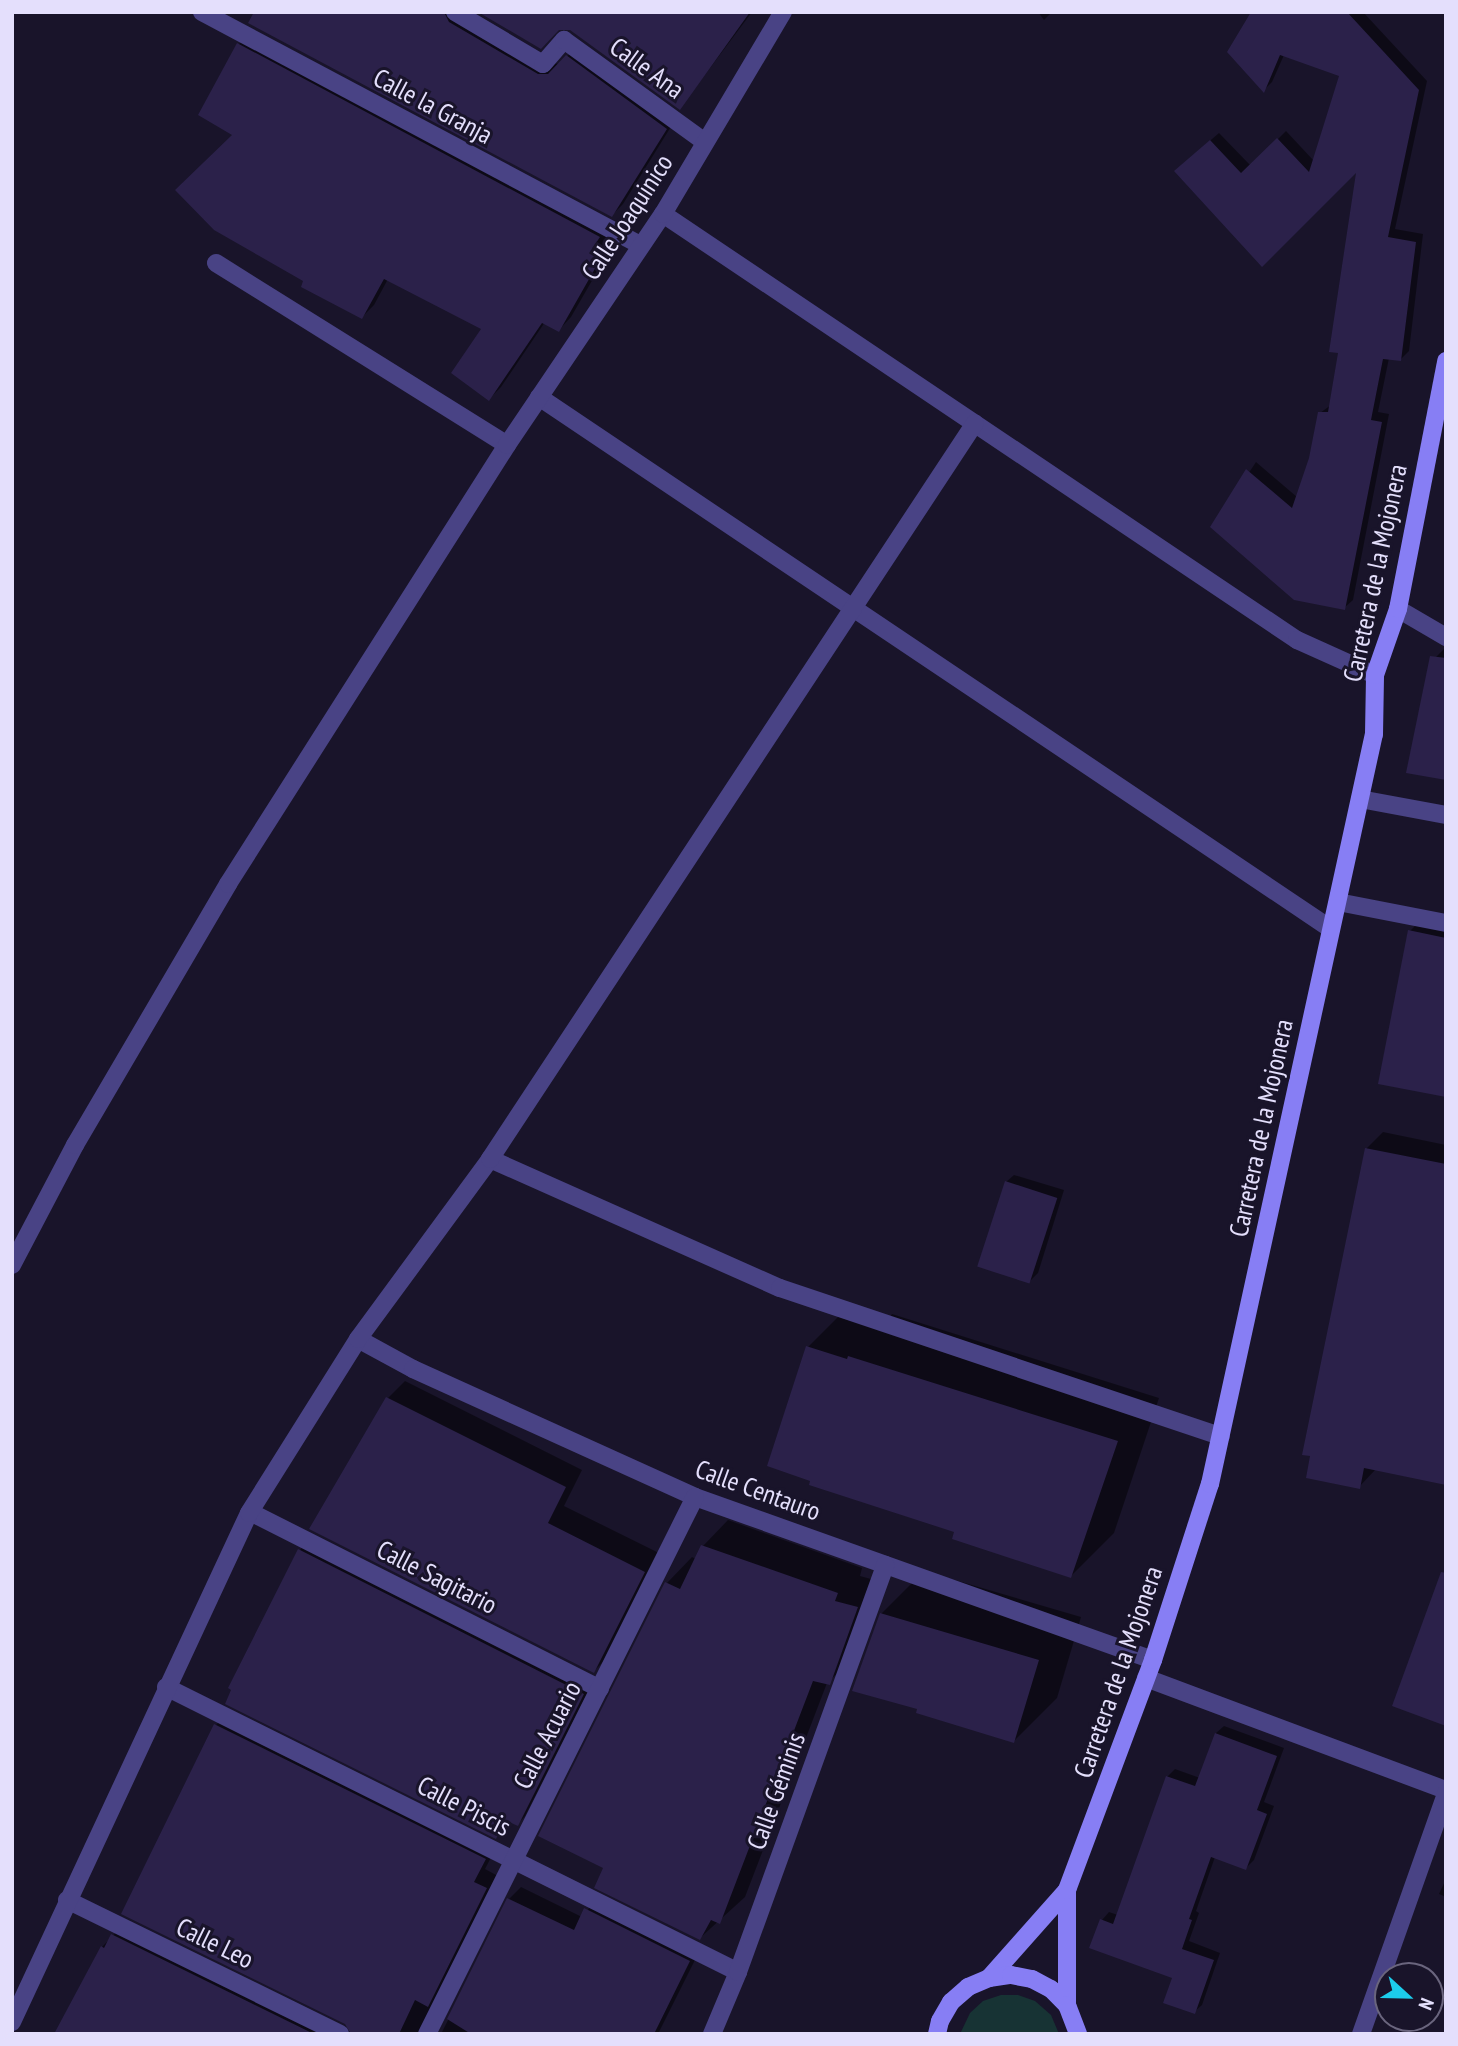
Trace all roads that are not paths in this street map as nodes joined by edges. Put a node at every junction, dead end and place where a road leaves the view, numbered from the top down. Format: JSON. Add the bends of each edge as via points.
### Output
{"nodes":[{"id":1,"x":202,"y":12,"type":"edge"},
{"id":2,"x":456,"y":12,"type":"edge"},
{"id":3,"x":776,"y":15,"type":"edge"},
{"id":4,"x":705,"y":142,"type":"junction"},
{"id":5,"x":663,"y":214,"type":"junction"},
{"id":6,"x":640,"y":245,"type":"junction"},
{"id":7,"x":216,"y":263,"type":"dead end"},
{"id":8,"x":1446,"y":361,"type":"edge"},
{"id":9,"x":539,"y":397,"type":"junction"},
{"id":10,"x":975,"y":423,"type":"junction"},
{"id":11,"x":507,"y":445,"type":"junction"},
{"id":12,"x":853,"y":607,"type":"junction"},
{"id":13,"x":1398,"y":609,"type":"junction"},
{"id":14,"x":1446,"y":637,"type":"edge"},
{"id":15,"x":1375,"y":675,"type":"junction"},
{"id":16,"x":1360,"y":799,"type":"junction"},
{"id":17,"x":1446,"y":815,"type":"edge"},
{"id":18,"x":1338,"y":902,"type":"junction"},
{"id":19,"x":1446,"y":923,"type":"edge"},
{"id":20,"x":1331,"y":929,"type":"junction"},
{"id":21,"x":490,"y":1159,"type":"junction"},
{"id":22,"x":12,"y":1265,"type":"edge"},
{"id":23,"x":358,"y":1339,"type":"junction"},
{"id":24,"x":1221,"y":1436,"type":"junction"},
{"id":25,"x":695,"y":1497,"type":"junction"},
{"id":26,"x":250,"y":1512,"type":"junction"},
{"id":27,"x":885,"y":1565,"type":"junction"},
{"id":28,"x":1153,"y":1660,"type":"junction"},
{"id":29,"x":1146,"y":1678,"type":"junction"},
{"id":30,"x":166,"y":1687,"type":"junction"},
{"id":31,"x":600,"y":1689,"type":"junction"},
{"id":32,"x":1446,"y":1792,"type":"edge"},
{"id":33,"x":514,"y":1860,"type":"junction"},
{"id":34,"x":1067,"y":1891,"type":"junction"},
{"id":35,"x":67,"y":1900,"type":"junction"},
{"id":36,"x":738,"y":1972,"type":"junction"},
{"id":37,"x":989,"y":1978,"type":"junction"},
{"id":38,"x":1066,"y":2005,"type":"junction"},
{"id":39,"x":12,"y":2022,"type":"edge"},
{"id":40,"x":1081,"y":2030,"type":"edge"},
{"id":41,"x":340,"y":2034,"type":"edge"},
{"id":42,"x":427,"y":2034,"type":"edge"},
{"id":43,"x":712,"y":2034,"type":"edge"},
{"id":44,"x":937,"y":2034,"type":"edge"},
{"id":45,"x":1361,"y":2034,"type":"edge"}],
"edges":[{"from":1,"to":6,"type":"street","name":"Calle la Granja"},
{"from":2,"to":4,"type":"street","name":"Calle Ana","via":[[543,64],[564,40]]},
{"from":3,"to":4,"type":"street","name":"Calle Joaquinico"},
{"from":4,"to":5,"type":"street","name":"Calle Joaquinico"},
{"from":5,"to":6,"type":"street","name":"Calle Joaquinico"},
{"from":5,"to":10,"type":"street"},
{"from":6,"to":9,"type":"street","name":"Calle Joaquinico"},
{"from":7,"to":11,"type":"street"},
{"from":8,"to":13,"type":"street","name":"Carretera de la Mojonera"},
{"from":9,"to":11,"type":"street","name":"Calle Joaquinico"},
{"from":9,"to":12,"type":"street"},
{"from":10,"to":12,"type":"street"},
{"from":10,"to":15,"type":"street","via":[[1297,640]]},
{"from":11,"to":22,"type":"street","name":"Calle Joaquinico","via":[[228,884],[75,1145]]},
{"from":12,"to":20,"type":"street"},
{"from":12,"to":21,"type":"street"},
{"from":13,"to":14,"type":"street"},
{"from":13,"to":15,"type":"street","name":"Carretera de la Mojonera"},
{"from":15,"to":16,"type":"street","name":"Carretera de la Mojonera","via":[[1374,733]]},
{"from":16,"to":17,"type":"street"},
{"from":16,"to":18,"type":"street","name":"Carretera de la Mojonera"},
{"from":18,"to":19,"type":"street"},
{"from":18,"to":20,"type":"street","name":"Carretera de la Mojonera"},
{"from":20,"to":24,"type":"street","name":"Carretera de la Mojonera"},
{"from":21,"to":23,"type":"street"},
{"from":21,"to":24,"type":"street","via":[[780,1288]]},
{"from":23,"to":25,"type":"street","name":"Calle Centauro","via":[[413,1369]]},
{"from":23,"to":26,"type":"street"},
{"from":24,"to":28,"type":"street","name":"Carretera de la Mojonera"},
{"from":25,"to":27,"type":"street","name":"Calle Centauro"},
{"from":25,"to":31,"type":"street","name":"Calle Acuario"},
{"from":26,"to":30,"type":"street"},
{"from":26,"to":31,"type":"street","name":"Calle Sagitario"},
{"from":27,"to":28,"type":"street","name":"Calle Centauro"},
{"from":27,"to":36,"type":"street","name":"Calle Géminis"},
{"from":28,"to":29,"type":"street","name":"Carretera de la Mojonera"},
{"from":29,"to":32,"type":"street"},
{"from":29,"to":34,"type":"street","name":"Carretera de la Mojonera"},
{"from":30,"to":33,"type":"street","name":"Calle Piscis"},
{"from":30,"to":35,"type":"street"},
{"from":31,"to":33,"type":"street","name":"Calle Acuario"},
{"from":32,"to":45,"type":"street"},
{"from":33,"to":36,"type":"street","name":"Calle Piscis"},
{"from":33,"to":42,"type":"street","name":"Calle Acuario"},
{"from":34,"to":37,"type":"street","name":"Carretera de la Mojonera"},
{"from":34,"to":38,"type":"street","name":"Carretera de la Mojonera"},
{"from":35,"to":39,"type":"street"},
{"from":35,"to":41,"type":"street","name":"Calle Leo"},
{"from":36,"to":43,"type":"street","name":"Calle Géminis"},
{"from":37,"to":38,"type":"street","via":[[1011,1975],[1032,1979],[1051,1989]]},
{"from":37,"to":44,"type":"street","via":[[951,2001]]},
{"from":38,"to":40,"type":"street"}]}
